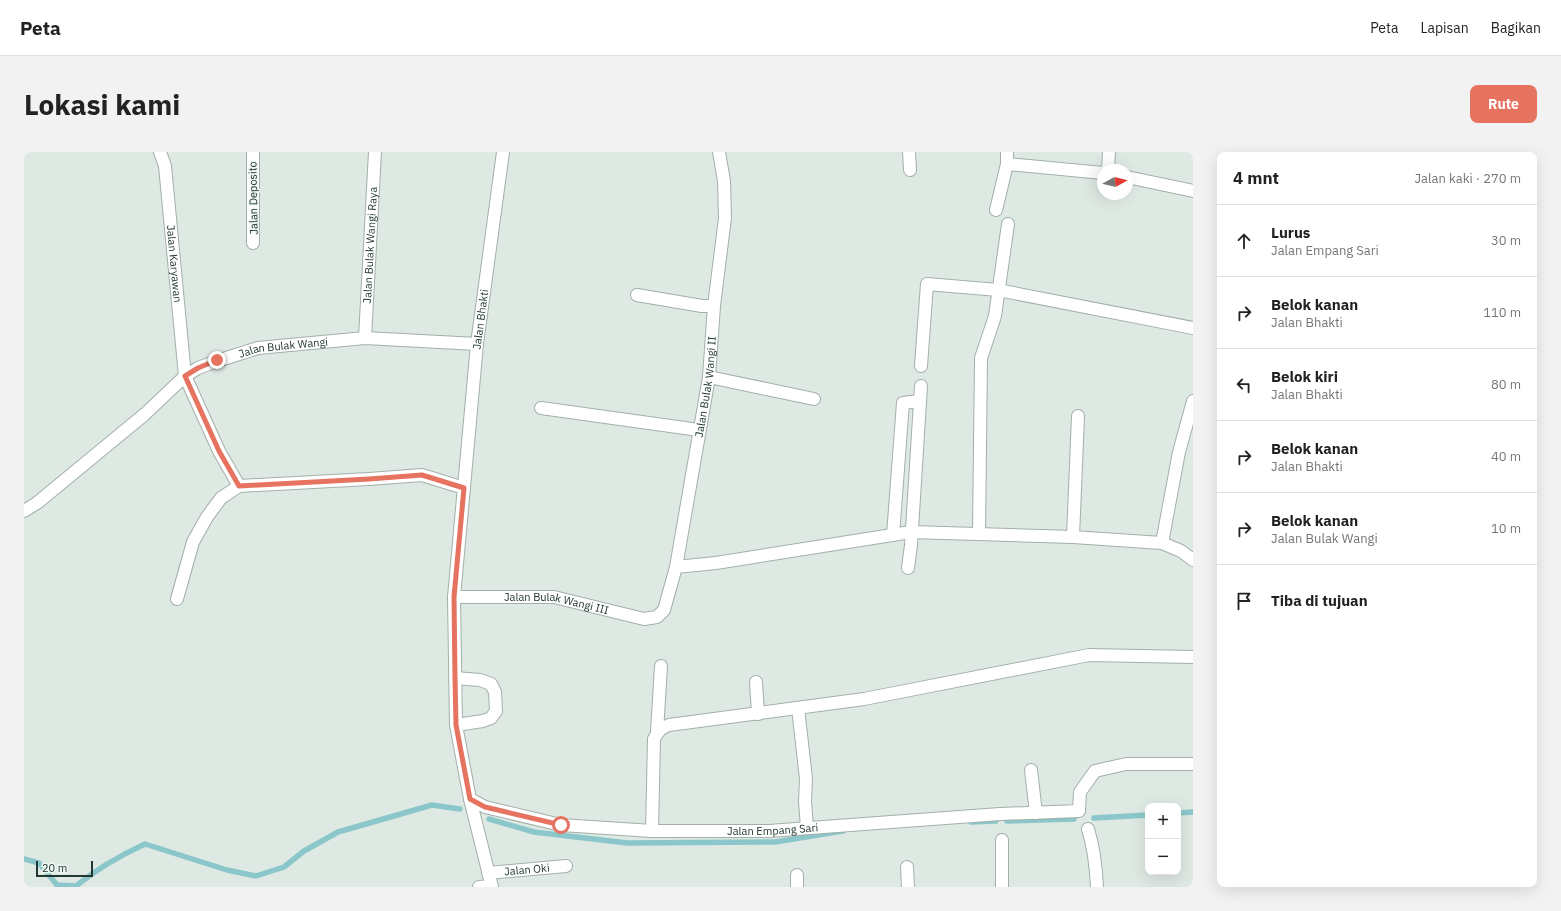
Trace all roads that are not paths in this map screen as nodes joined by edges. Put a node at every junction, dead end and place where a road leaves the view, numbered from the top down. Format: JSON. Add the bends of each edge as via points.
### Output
{"nodes":[{"id":1,"x":160,"y":152,"type":"edge"},
{"id":2,"x":252,"y":152,"type":"edge"},
{"id":3,"x":375,"y":152,"type":"edge"},
{"id":4,"x":503,"y":152,"type":"edge"},
{"id":5,"x":719,"y":152,"type":"edge"},
{"id":6,"x":910,"y":152,"type":"edge"},
{"id":7,"x":1109,"y":152,"type":"edge"},
{"id":8,"x":1007,"y":158,"type":"edge"},
{"id":9,"x":1108,"y":164,"type":"edge"},
{"id":10,"x":910,"y":170,"type":"dead end"},
{"id":11,"x":1097,"y":172,"type":"edge"},
{"id":12,"x":1133,"y":178,"type":"edge"},
{"id":13,"x":1193,"y":191,"type":"edge"},
{"id":14,"x":996,"y":210,"type":"dead end"},
{"id":15,"x":1008,"y":224,"type":"dead end"},
{"id":16,"x":253,"y":243,"type":"dead end"},
{"id":17,"x":998,"y":290,"type":"junction"},
{"id":18,"x":637,"y":295,"type":"dead end"},
{"id":19,"x":714,"y":306,"type":"junction"},
{"id":20,"x":1193,"y":328,"type":"edge"},
{"id":21,"x":365,"y":338,"type":"junction"},
{"id":22,"x":477,"y":344,"type":"junction"},
{"id":23,"x":921,"y":366,"type":"dead end"},
{"id":24,"x":185,"y":376,"type":"junction"},
{"id":25,"x":709,"y":378,"type":"junction"},
{"id":26,"x":920,"y":386,"type":"dead end"},
{"id":27,"x":814,"y":399,"type":"dead end"},
{"id":28,"x":1193,"y":401,"type":"edge"},
{"id":29,"x":919,"y":402,"type":"junction"},
{"id":30,"x":541,"y":408,"type":"dead end"},
{"id":31,"x":1078,"y":416,"type":"dead end"},
{"id":32,"x":700,"y":430,"type":"junction"},
{"id":33,"x":239,"y":486,"type":"junction"},
{"id":34,"x":464,"y":488,"type":"junction"},
{"id":35,"x":24,"y":511,"type":"edge"},
{"id":36,"x":911,"y":532,"type":"junction"},
{"id":37,"x":978,"y":533,"type":"junction"},
{"id":38,"x":893,"y":535,"type":"junction"},
{"id":39,"x":1073,"y":537,"type":"junction"},
{"id":40,"x":1162,"y":543,"type":"junction"},
{"id":41,"x":1193,"y":560,"type":"edge"},
{"id":42,"x":676,"y":567,"type":"junction"},
{"id":43,"x":908,"y":568,"type":"dead end"},
{"id":44,"x":454,"y":597,"type":"junction"},
{"id":45,"x":177,"y":599,"type":"dead end"},
{"id":46,"x":657,"y":617,"type":"joint"},
{"id":47,"x":1193,"y":657,"type":"edge"},
{"id":48,"x":661,"y":666,"type":"dead end"},
{"id":49,"x":455,"y":678,"type":"junction"},
{"id":50,"x":756,"y":682,"type":"dead end"},
{"id":51,"x":798,"y":708,"type":"junction"},
{"id":52,"x":758,"y":714,"type":"junction"},
{"id":53,"x":456,"y":725,"type":"junction"},
{"id":54,"x":657,"y":732,"type":"junction"},
{"id":55,"x":1193,"y":764,"type":"edge"},
{"id":56,"x":1032,"y":770,"type":"dead end"},
{"id":57,"x":470,"y":799,"type":"junction"},
{"id":58,"x":1036,"y":813,"type":"junction"},
{"id":59,"x":807,"y":828,"type":"junction"},
{"id":60,"x":1088,"y":829,"type":"dead end"},
{"id":61,"x":652,"y":831,"type":"junction"},
{"id":62,"x":1002,"y":840,"type":"dead end"},
{"id":63,"x":566,"y":866,"type":"dead end"},
{"id":64,"x":907,"y":867,"type":"dead end"},
{"id":65,"x":488,"y":873,"type":"junction"},
{"id":66,"x":492,"y":886,"type":"edge"},
{"id":67,"x":479,"y":887,"type":"edge"},
{"id":68,"x":908,"y":887,"type":"edge"},
{"id":69,"x":1002,"y":887,"type":"edge"},
{"id":70,"x":1097,"y":887,"type":"edge"}],
"edges":[{"from":1,"to":24,"type":"street","name":"Jalan Karyawan","via":[[165,166]]},
{"from":2,"to":16,"type":"street","name":"Jalan Deposito"},
{"from":3,"to":21,"type":"street","name":"Jalan Bulak Wangi Raya"},
{"from":4,"to":22,"type":"street","name":"Jalan Bhakti"},
{"from":5,"to":19,"type":"street","name":"Jalan Bulak Wangi II","via":[[724,181],[725,218]]},
{"from":6,"to":10,"type":"street"},
{"from":7,"to":9,"type":"street"},
{"from":8,"to":11,"type":"street"},
{"from":8,"to":14,"type":"street"},
{"from":12,"to":13,"type":"street"},
{"from":15,"to":17,"type":"street"},
{"from":17,"to":20,"type":"street"},
{"from":17,"to":23,"type":"street","via":[[927,284]]},
{"from":17,"to":37,"type":"street","via":[[995,316],[981,358]]},
{"from":18,"to":19,"type":"street"},
{"from":19,"to":25,"type":"street","name":"Jalan Bulak Wangi II"},
{"from":21,"to":22,"type":"street","name":"Jalan Bulak Wangi"},
{"from":21,"to":24,"type":"street","name":"Jalan Bulak Wangi","via":[[258,348],[217,360]]},
{"from":22,"to":34,"type":"street","name":"Jalan Bhakti"},
{"from":24,"to":33,"type":"street","via":[[219,451]]},
{"from":24,"to":35,"type":"street","name":"Jalan Bulak Wangi","via":[[145,414],[37,504]]},
{"from":25,"to":27,"type":"street"},
{"from":25,"to":32,"type":"street","name":"Jalan Bulak Wangi II"},
{"from":26,"to":29,"type":"street"},
{"from":28,"to":40,"type":"street","via":[[1179,452]]},
{"from":29,"to":36,"type":"street"},
{"from":29,"to":38,"type":"street","via":[[903,403]]},
{"from":30,"to":32,"type":"street"},
{"from":31,"to":39,"type":"street"},
{"from":32,"to":42,"type":"street","name":"Jalan Bulak Wangi II"},
{"from":33,"to":34,"type":"street","via":[[422,475]]},
{"from":33,"to":45,"type":"street","via":[[221,498],[192,542]]},
{"from":34,"to":44,"type":"street","name":"Jalan Bhakti"},
{"from":36,"to":37,"type":"street"},
{"from":36,"to":38,"type":"street"},
{"from":36,"to":43,"type":"street"},
{"from":37,"to":39,"type":"street"},
{"from":38,"to":42,"type":"street"},
{"from":39,"to":40,"type":"street"},
{"from":40,"to":41,"type":"street","via":[[1181,551]]},
{"from":42,"to":46,"type":"street","name":"Jalan Bulak Wangi II","via":[[664,610]]},
{"from":44,"to":46,"type":"street","name":"Jalan Bulak Wangi III","via":[[554,597],[644,619]]},
{"from":44,"to":49,"type":"street","name":"Jalan Bhakti"},
{"from":47,"to":51,"type":"street","via":[[1089,655],[864,699]]},
{"from":48,"to":54,"type":"street"},
{"from":49,"to":53,"type":"street","name":"Jalan Bhakti"},
{"from":49,"to":53,"type":"street","via":[[480,680],[491,684],[495,692],[496,711],[491,718],[483,721]]},
{"from":50,"to":52,"type":"street"},
{"from":51,"to":52,"type":"street"},
{"from":51,"to":59,"type":"street","via":[[806,772]]},
{"from":52,"to":54,"type":"street","via":[[670,725]]},
{"from":53,"to":57,"type":"street","name":"Jalan Bhakti"},
{"from":54,"to":61,"type":"street","via":[[654,739]]},
{"from":55,"to":58,"type":"street","name":"Jalan Empang Sari","via":[[1126,764],[1095,771],[1080,792],[1079,811]]},
{"from":56,"to":58,"type":"street"},
{"from":57,"to":61,"type":"street","name":"Jalan Empang Sari","via":[[485,807],[561,825]]},
{"from":57,"to":65,"type":"street","name":"Jalan Bhakti"},
{"from":58,"to":59,"type":"street","name":"Jalan Empang Sari"},
{"from":59,"to":61,"type":"street","name":"Jalan Empang Sari","via":[[769,831]]},
{"from":60,"to":70,"type":"street"},
{"from":62,"to":69,"type":"street"},
{"from":63,"to":65,"type":"street","name":"Jalan Oki"},
{"from":64,"to":68,"type":"street"},
{"from":65,"to":66,"type":"street","name":"Jalan Bhakti"},
{"from":66,"to":67,"type":"street"}]}
